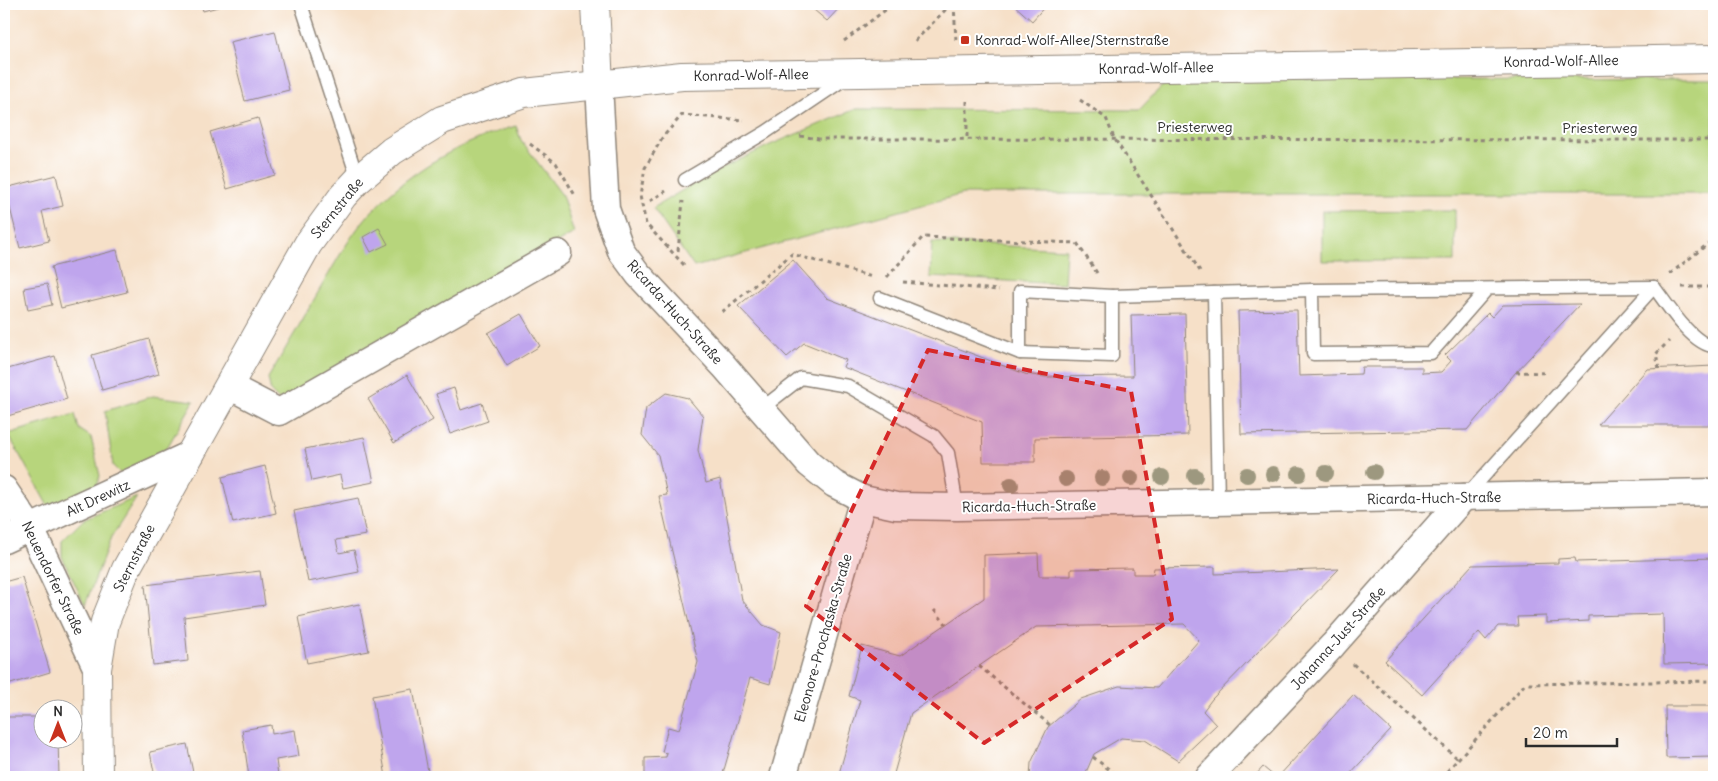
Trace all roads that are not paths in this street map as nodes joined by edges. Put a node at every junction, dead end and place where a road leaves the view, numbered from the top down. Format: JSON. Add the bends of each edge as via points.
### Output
{"nodes":[{"id":1,"x":301,"y":4,"type":"edge"},
{"id":2,"x":595,"y":4,"type":"edge"},
{"id":3,"x":1714,"y":59,"type":"edge"},
{"id":4,"x":855,"y":73,"type":"junction"},
{"id":5,"x":599,"y":85,"type":"junction"},
{"id":6,"x":358,"y":180,"type":"junction"},
{"id":7,"x":686,"y":180,"type":"road end"},
{"id":8,"x":558,"y":253,"type":"dead end"},
{"id":9,"x":1654,"y":287,"type":"junction"},
{"id":10,"x":1487,"y":289,"type":"junction"},
{"id":11,"x":1312,"y":290,"type":"junction"},
{"id":12,"x":1214,"y":293,"type":"junction"},
{"id":13,"x":1112,"y":296,"type":"junction"},
{"id":14,"x":880,"y":298,"type":"dead end"},
{"id":15,"x":1714,"y":346,"type":"edge"},
{"id":16,"x":1020,"y":353,"type":"junction"},
{"id":17,"x":228,"y":386,"type":"junction"},
{"id":18,"x":761,"y":409,"type":"junction"},
{"id":19,"x":191,"y":454,"type":"junction"},
{"id":20,"x":4,"y":490,"type":"edge"},
{"id":21,"x":1714,"y":492,"type":"edge"},
{"id":22,"x":1464,"y":497,"type":"junction"},
{"id":23,"x":863,"y":499,"type":"junction"},
{"id":24,"x":1218,"y":502,"type":"junction"},
{"id":25,"x":957,"y":507,"type":"junction"},
{"id":26,"x":30,"y":529,"type":"junction"},
{"id":27,"x":4,"y":540,"type":"edge"},
{"id":28,"x":97,"y":669,"type":"junction"},
{"id":29,"x":98,"y":777,"type":"edge"},
{"id":30,"x":783,"y":777,"type":"edge"},
{"id":31,"x":1209,"y":777,"type":"edge"}],
"edges":[{"from":1,"to":6,"type":"lane"},
{"from":2,"to":5,"type":"street"},
{"from":3,"to":4,"type":"street","name":"Konrad-Wolf-Allee"},
{"from":4,"to":5,"type":"street","name":"Konrad-Wolf-Allee","via":[[682,76]]},
{"from":4,"to":7,"type":"lane"},
{"from":5,"to":6,"type":"street","name":"Sternstraße","via":[[524,94],[442,120],[392,151]]},
{"from":5,"to":18,"type":"street","name":"Ricarda-Huch-Straße","via":[[604,196],[618,244],[638,274]]},
{"from":6,"to":17,"type":"street","name":"Sternstraße","via":[[308,244]]},
{"from":8,"to":17,"type":"street","via":[[279,412]]},
{"from":9,"to":10,"type":"lane"},
{"from":9,"to":15,"type":"lane","via":[[1683,326],[1709,346]]},
{"from":9,"to":22,"type":"lane"},
{"from":10,"to":11,"type":"lane"},
{"from":10,"to":11,"type":"lane","via":[[1431,353],[1314,354]]},
{"from":11,"to":12,"type":"lane"},
{"from":12,"to":13,"type":"lane"},
{"from":12,"to":24,"type":"lane"},
{"from":13,"to":16,"type":"lane","via":[[1112,356]]},
{"from":13,"to":16,"type":"lane","via":[[1020,291]]},
{"from":14,"to":16,"type":"lane"},
{"from":17,"to":19,"type":"street","name":"Sternstraße"},
{"from":18,"to":23,"type":"street","name":"Ricarda-Huch-Straße","via":[[809,464],[834,484]]},
{"from":18,"to":25,"type":"lane","via":[[801,378],[848,386],[934,436],[948,453]]},
{"from":19,"to":26,"type":"street","name":"Alt Drewitz"},
{"from":19,"to":28,"type":"street","name":"Sternstraße","via":[[126,569],[105,622]]},
{"from":20,"to":26,"type":"street","name":"Neuendorfer Straße"},
{"from":21,"to":22,"type":"street","name":"Ricarda-Huch-Straße"},
{"from":22,"to":24,"type":"street","name":"Ricarda-Huch-Straße"},
{"from":22,"to":31,"type":"street","name":"Johanna-Just-Straße","via":[[1333,645]]},
{"from":23,"to":25,"type":"street","name":"Ricarda-Huch-Straße","via":[[896,506]]},
{"from":23,"to":30,"type":"street","name":"Eleonore-Prochaska-Straße"},
{"from":24,"to":25,"type":"street","name":"Ricarda-Huch-Straße"},
{"from":26,"to":27,"type":"street","name":"Alt Drewitz"},
{"from":26,"to":28,"type":"street","name":"Neuendorfer Straße"},
{"from":28,"to":29,"type":"street","name":"Sternstraße"}]}
